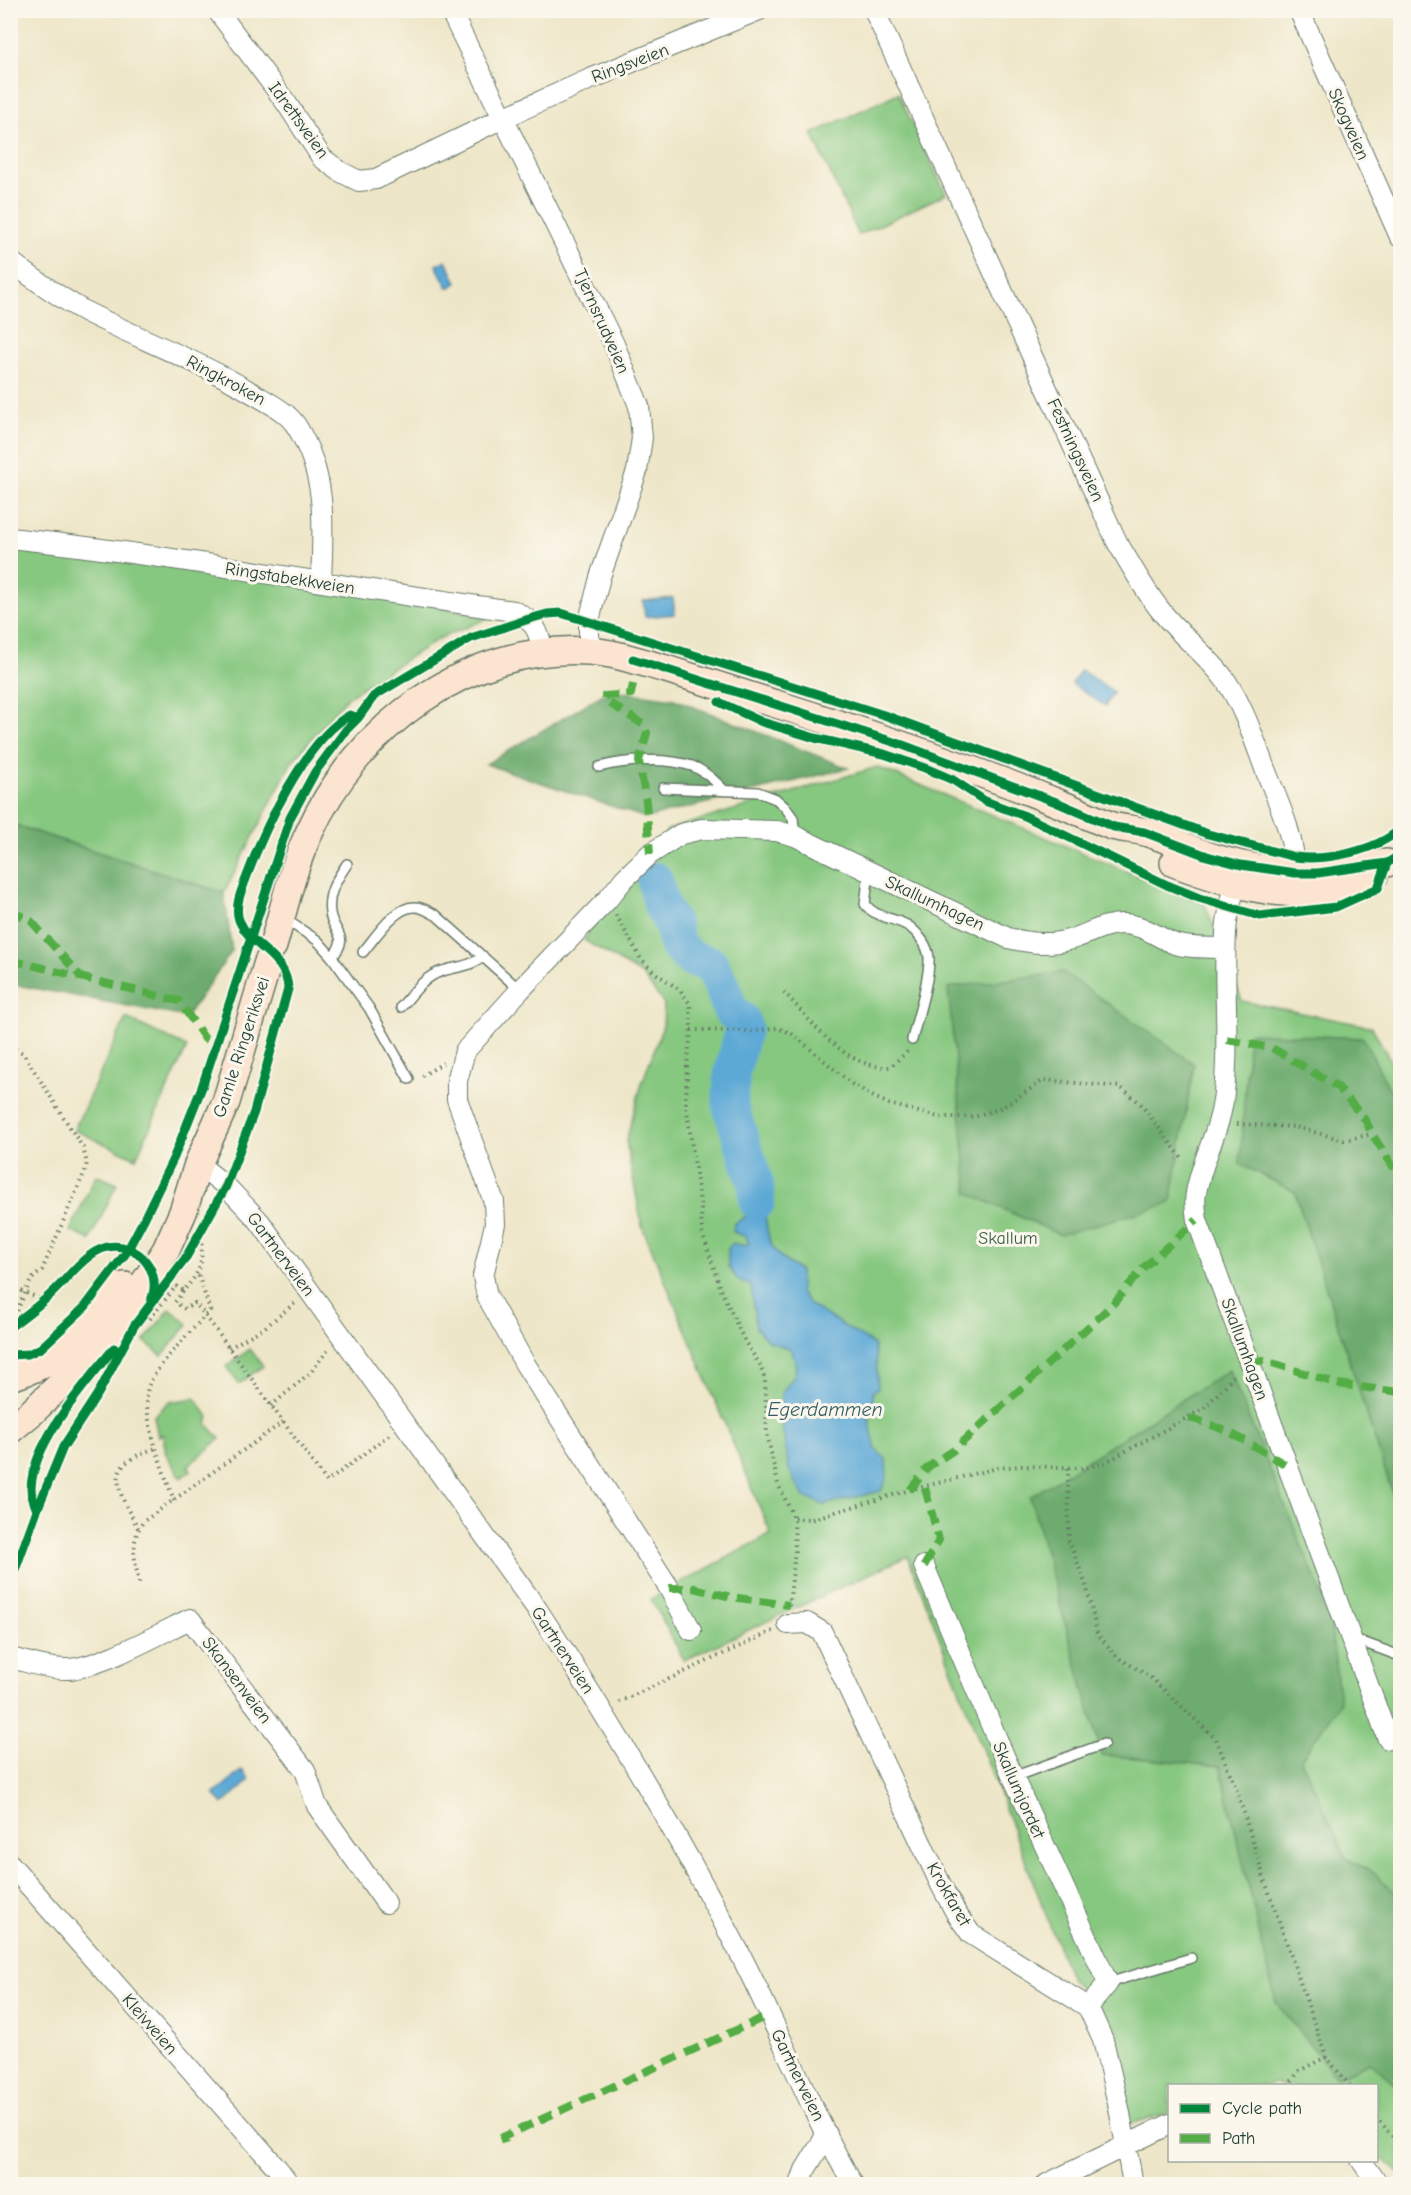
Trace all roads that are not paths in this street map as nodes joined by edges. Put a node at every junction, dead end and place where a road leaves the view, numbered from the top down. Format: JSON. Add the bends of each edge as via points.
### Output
{"nodes":[{"id":1,"x":217,"y":10,"type":"edge"},
{"id":2,"x":450,"y":10,"type":"edge"},
{"id":3,"x":759,"y":10,"type":"edge"},
{"id":4,"x":874,"y":10,"type":"edge"},
{"id":5,"x":1299,"y":10,"type":"edge"},
{"id":6,"x":503,"y":118,"type":"junction"},
{"id":7,"x":1401,"y":237,"type":"edge"},
{"id":8,"x":10,"y":261,"type":"edge"},
{"id":9,"x":10,"y":538,"type":"edge"},
{"id":10,"x":321,"y":582,"type":"junction"},
{"id":11,"x":589,"y":651,"type":"junction"},
{"id":12,"x":544,"y":653,"type":"junction"},
{"id":13,"x":599,"y":767,"type":"dead end"},
{"id":14,"x":663,"y":788,"type":"dead end"},
{"id":15,"x":725,"y":791,"type":"junction"},
{"id":16,"x":795,"y":836,"type":"junction"},
{"id":17,"x":1394,"y":859,"type":"edge"},
{"id":18,"x":347,"y":864,"type":"dead end"},
{"id":19,"x":869,"y":872,"type":"junction"},
{"id":20,"x":1295,"y":873,"type":"junction"},
{"id":21,"x":1238,"y":875,"type":"junction"},
{"id":22,"x":281,"y":917,"type":"junction"},
{"id":23,"x":1225,"y":948,"type":"junction"},
{"id":24,"x":363,"y":952,"type":"dead end"},
{"id":25,"x":333,"y":957,"type":"junction"},
{"id":26,"x":483,"y":957,"type":"junction"},
{"id":27,"x":520,"y":990,"type":"junction"},
{"id":28,"x":401,"y":1007,"type":"dead end"},
{"id":29,"x":912,"y":1040,"type":"road end"},
{"id":30,"x":410,"y":1079,"type":"road end"},
{"id":31,"x":198,"y":1164,"type":"junction"},
{"id":32,"x":10,"y":1377,"type":"edge"},
{"id":33,"x":10,"y":1430,"type":"edge"},
{"id":34,"x":924,"y":1566,"type":"dead end"},
{"id":35,"x":788,"y":1624,"type":"road end"},
{"id":36,"x":691,"y":1630,"type":"dead end"},
{"id":37,"x":1349,"y":1637,"type":"junction"},
{"id":38,"x":1401,"y":1656,"type":"edge"},
{"id":39,"x":10,"y":1658,"type":"edge"},
{"id":40,"x":1394,"y":1743,"type":"edge"},
{"id":41,"x":1104,"y":1744,"type":"dead end"},
{"id":42,"x":1012,"y":1777,"type":"junction"},
{"id":43,"x":10,"y":1864,"type":"edge"},
{"id":44,"x":386,"y":1903,"type":"dead end"},
{"id":45,"x":1191,"y":1958,"type":"dead end"},
{"id":46,"x":1108,"y":1983,"type":"junction"},
{"id":47,"x":1088,"y":2007,"type":"junction"},
{"id":48,"x":1168,"y":2125,"type":"edge"},
{"id":49,"x":827,"y":2134,"type":"junction"},
{"id":50,"x":1126,"y":2146,"type":"junction"},
{"id":51,"x":1362,"y":2162,"type":"edge"},
{"id":52,"x":289,"y":2184,"type":"edge"},
{"id":53,"x":800,"y":2184,"type":"edge"},
{"id":54,"x":853,"y":2184,"type":"edge"},
{"id":55,"x":1047,"y":2184,"type":"edge"},
{"id":56,"x":1133,"y":2184,"type":"edge"},
{"id":57,"x":1377,"y":2184,"type":"edge"}],
"edges":[{"from":1,"to":6,"type":"street","name":"Idrettsveien","via":[[322,158],[359,181],[376,179]]},
{"from":2,"to":6,"type":"street","name":"Tjernsrudveien"},
{"from":3,"to":6,"type":"street","name":"Ringsveien"},
{"from":4,"to":20,"type":"street","name":"Festningsveien","via":[[1118,542],[1161,612],[1226,681],[1242,709],[1289,831]]},
{"from":5,"to":7,"type":"street","name":"Skogveien"},
{"from":6,"to":11,"type":"street","name":"Tjernsrudveien","via":[[614,344],[639,406],[642,438],[637,471],[600,577],[589,621]]},
{"from":8,"to":10,"type":"street","name":"Ringkroken","via":[[39,284],[86,311],[227,377],[278,408],[296,425],[317,475],[324,514]]},
{"from":9,"to":10,"type":"street","name":"Ringstabekkveien","via":[[103,548]]},
{"from":10,"to":12,"type":"street","name":"Ringstabekkveien","via":[[514,611],[529,619],[539,631]]},
{"from":11,"to":12,"type":"main road","name":"Gamle Ringeriksvei"},
{"from":11,"to":21,"type":"main road","name":"Gamle Ringeriksvei","via":[[633,659],[900,744],[1114,827],[1140,848],[1174,864]]},
{"from":12,"to":22,"type":"main road","name":"Gamle Ringeriksvei","via":[[518,657],[444,686],[375,737],[334,788],[308,835]]},
{"from":13,"to":15,"type":"lane","via":[[639,761],[691,766]]},
{"from":14,"to":15,"type":"lane"},
{"from":15,"to":16,"type":"lane","via":[[758,792],[776,799],[793,818]]},
{"from":16,"to":19,"type":"street","name":"Skallumhagen"},
{"from":16,"to":27,"type":"street","name":"Skallumhagen","via":[[759,830],[702,829],[681,834],[650,854],[624,879]]},
{"from":17,"to":20,"type":"main road","name":"Gamle Ringeriksvei","via":[[1318,873]]},
{"from":17,"to":21,"type":"main road","name":"Gamle Ringeriksvei","via":[[1371,879],[1323,893],[1286,893]]},
{"from":18,"to":25,"type":"lane","via":[[330,897],[330,913],[341,940]]},
{"from":19,"to":23,"type":"street","name":"Skallumhagen","via":[[1008,938],[1031,944],[1050,944],[1122,924],[1142,927],[1176,944]]},
{"from":19,"to":29,"type":"lane","via":[[865,904],[876,915],[909,926],[922,938],[929,957]]},
{"from":20,"to":21,"type":"main road","name":"Gamle Ringeriksvei"},
{"from":21,"to":23,"type":"street","name":"Skallumhagen","via":[[1229,907]]},
{"from":22,"to":25,"type":"lane","via":[[317,940]]},
{"from":22,"to":31,"type":"main road","name":"Gamle Ringeriksvei","via":[[226,1102]]},
{"from":23,"to":37,"type":"street","name":"Skallumhagen","via":[[1224,1092],[1220,1123],[1195,1196],[1197,1220]]},
{"from":24,"to":26,"type":"lane","via":[[397,912],[412,907],[436,915]]},
{"from":25,"to":30,"type":"lane","via":[[369,1008]]},
{"from":26,"to":27,"type":"lane"},
{"from":26,"to":28,"type":"lane","via":[[426,979]]},
{"from":27,"to":36,"type":"street","name":"Skallumhagen","via":[[465,1051],[457,1081],[457,1099],[494,1202],[495,1224],[483,1276],[487,1296],[525,1364],[669,1588]]},
{"from":31,"to":32,"type":"main road","name":"Gamle Ringeriksvei","via":[[115,1298],[46,1362]]},
{"from":31,"to":33,"type":"main road","name":"Gamle Ringeriksvei","via":[[166,1250],[129,1306],[83,1363]]},
{"from":31,"to":49,"type":"street","name":"Gartnerveien","via":[[226,1186],[260,1222],[537,1609],[672,1828],[738,1949]]},
{"from":34,"to":42,"type":"street","name":"Skallumjordet"},
{"from":35,"to":47,"type":"street","name":"Krokfaret","via":[[807,1623],[822,1632],[941,1885],[971,1934]]},
{"from":37,"to":38,"type":"lane"},
{"from":37,"to":40,"type":"street","name":"Skallumhagen"},
{"from":39,"to":44,"type":"street","name":"Skansenveien","via":[[60,1669],[91,1666],[190,1619],[305,1770],[316,1806]]},
{"from":41,"to":42,"type":"lane"},
{"from":42,"to":46,"type":"street","name":"Skallumjordet"},
{"from":43,"to":52,"type":"street","name":"Kleivveien"},
{"from":45,"to":46,"type":"lane"},
{"from":46,"to":47,"type":"street"},
{"from":47,"to":50,"type":"street","via":[[1103,2040]]},
{"from":48,"to":50,"type":"street"},
{"from":49,"to":53,"type":"street","name":"Gartnerveien"},
{"from":49,"to":54,"type":"street"},
{"from":50,"to":55,"type":"street"},
{"from":50,"to":56,"type":"street"},
{"from":51,"to":57,"type":"street"}]}
